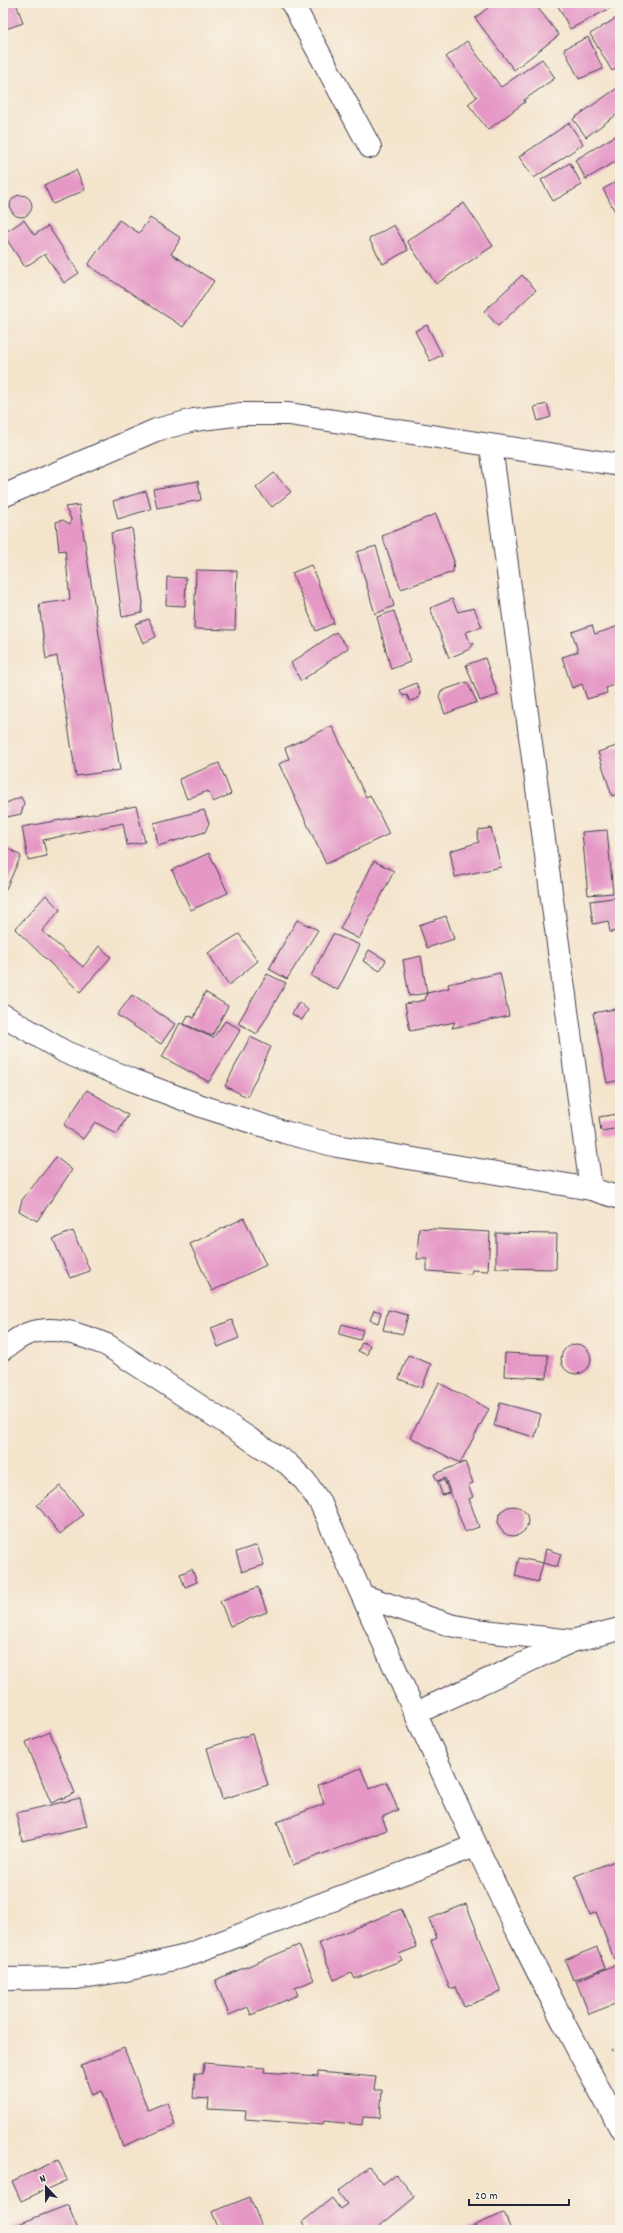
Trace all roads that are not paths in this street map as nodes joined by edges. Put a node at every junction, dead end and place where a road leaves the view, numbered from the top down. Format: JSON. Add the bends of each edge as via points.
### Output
{"nodes":[{"id":1,"x":292,"y":3,"type":"edge"},
{"id":2,"x":370,"y":147,"type":"dead end"},
{"id":3,"x":491,"y":446,"type":"junction"},
{"id":4,"x":620,"y":465,"type":"edge"},
{"id":5,"x":3,"y":496,"type":"edge"},
{"id":6,"x":3,"y":1015,"type":"edge"},
{"id":7,"x":591,"y":1189,"type":"junction"},
{"id":8,"x":620,"y":1198,"type":"edge"},
{"id":9,"x":3,"y":1349,"type":"edge"},
{"id":10,"x":363,"y":1596,"type":"junction"},
{"id":11,"x":620,"y":1629,"type":"edge"},
{"id":12,"x":572,"y":1641,"type":"junction"},
{"id":13,"x":416,"y":1713,"type":"junction"},
{"id":14,"x":475,"y":1846,"type":"junction"},
{"id":15,"x":3,"y":1979,"type":"edge"},
{"id":16,"x":620,"y":2127,"type":"edge"}],
"edges":[{"from":1,"to":2,"type":"street"},
{"from":3,"to":4,"type":"street"},
{"from":3,"to":5,"type":"street","via":[[289,414],[242,414],[194,420],[156,430]]},
{"from":3,"to":7,"type":"street"},
{"from":6,"to":7,"type":"street","via":[[65,1052],[132,1080],[204,1107],[284,1132],[337,1146]]},
{"from":7,"to":8,"type":"street"},
{"from":9,"to":10,"type":"street","via":[[27,1334],[52,1329],[75,1332],[107,1345],[288,1464],[305,1481],[321,1504]]},
{"from":10,"to":12,"type":"street","via":[[450,1625]]},
{"from":10,"to":13,"type":"street"},
{"from":11,"to":12,"type":"street"},
{"from":12,"to":13,"type":"street"},
{"from":13,"to":14,"type":"street"},
{"from":14,"to":15,"type":"street","via":[[182,1957],[77,1978]]},
{"from":14,"to":16,"type":"street","via":[[578,2052]]}]}
